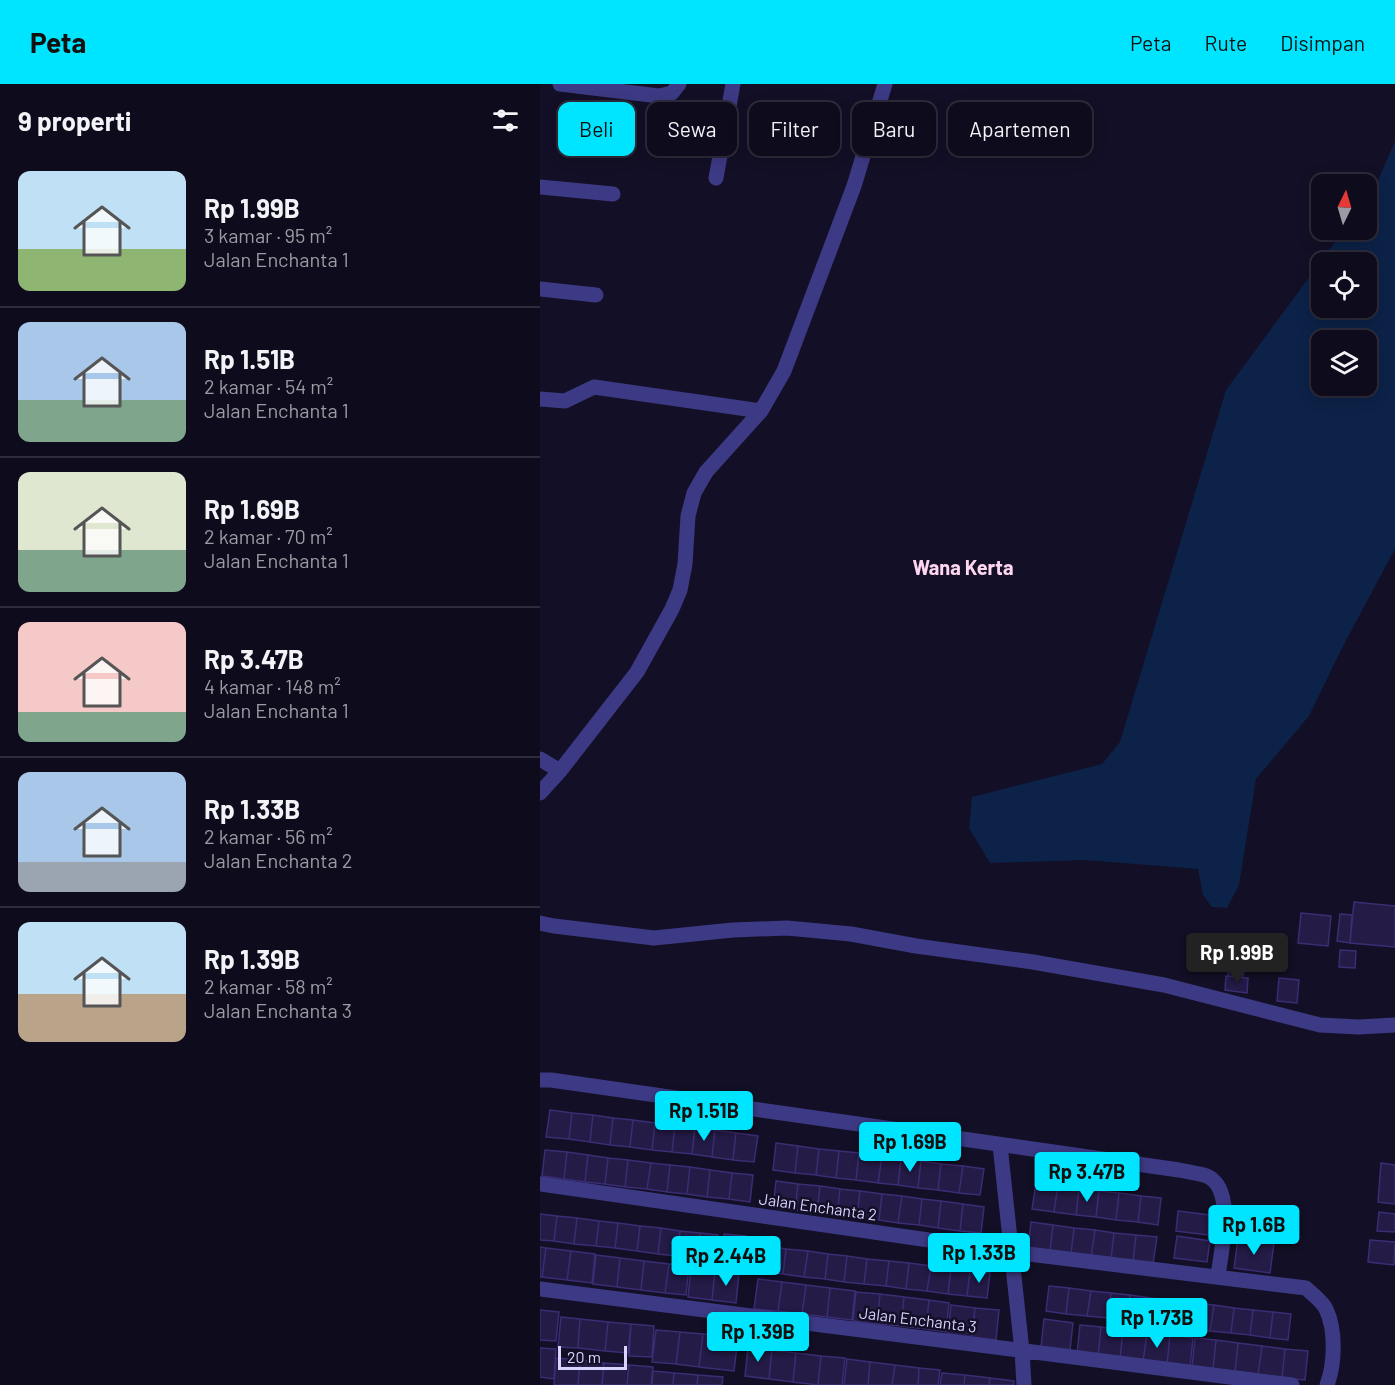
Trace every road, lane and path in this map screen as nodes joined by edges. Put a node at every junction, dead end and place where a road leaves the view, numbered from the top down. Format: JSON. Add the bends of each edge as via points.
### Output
{"nodes":[{"id":1,"x":560,"y":84,"type":"edge"},
{"id":2,"x":679,"y":84,"type":"edge"},
{"id":3,"x":733,"y":84,"type":"edge"},
{"id":4,"x":885,"y":84,"type":"edge"},
{"id":5,"x":716,"y":178,"type":"dead end"},
{"id":6,"x":540,"y":187,"type":"edge"},
{"id":7,"x":613,"y":194,"type":"dead end"},
{"id":8,"x":540,"y":289,"type":"edge"},
{"id":9,"x":596,"y":295,"type":"dead end"},
{"id":10,"x":540,"y":399,"type":"edge"},
{"id":11,"x":761,"y":411,"type":"junction"},
{"id":12,"x":540,"y":759,"type":"edge"},
{"id":13,"x":560,"y":771,"type":"junction"},
{"id":14,"x":540,"y":793,"type":"edge"},
{"id":15,"x":540,"y":923,"type":"edge"},
{"id":16,"x":1395,"y":1025,"type":"edge"},
{"id":17,"x":540,"y":1080,"type":"edge"},
{"id":18,"x":1000,"y":1145,"type":"junction"},
{"id":19,"x":540,"y":1185,"type":"edge"},
{"id":20,"x":1012,"y":1252,"type":"junction"},
{"id":21,"x":1218,"y":1276,"type":"junction"},
{"id":22,"x":540,"y":1289,"type":"edge"},
{"id":23,"x":1023,"y":1351,"type":"junction"},
{"id":24,"x":1024,"y":1385,"type":"edge"},
{"id":25,"x":1293,"y":1385,"type":"edge"},
{"id":26,"x":1327,"y":1385,"type":"edge"}],
"edges":[{"from":1,"to":2,"type":"street","via":[[659,96],[672,93]]},
{"from":3,"to":5,"type":"street"},
{"from":4,"to":11,"type":"street","via":[[854,186],[784,371]]},
{"from":6,"to":7,"type":"street"},
{"from":8,"to":9,"type":"street"},
{"from":10,"to":11,"type":"street","via":[[566,401],[594,387]]},
{"from":11,"to":13,"type":"street","via":[[706,472],[694,493],[680,590],[637,672]]},
{"from":12,"to":13,"type":"street"},
{"from":13,"to":14,"type":"street"},
{"from":15,"to":16,"type":"street","via":[[654,938],[787,928],[851,934],[1164,985],[1320,1025]]},
{"from":17,"to":18,"type":"street"},
{"from":18,"to":20,"type":"street"},
{"from":18,"to":21,"type":"street","via":[[1208,1177],[1223,1195],[1225,1217]]},
{"from":19,"to":20,"type":"street","name":"Jalan Enchanta 2"},
{"from":20,"to":21,"type":"street","name":"Jalan Enchanta 2"},
{"from":20,"to":23,"type":"street"},
{"from":21,"to":26,"type":"street","name":"Jalan Enchanta 2","via":[[1306,1288],[1325,1307],[1334,1337]]},
{"from":22,"to":23,"type":"street","name":"Jalan Enchanta 3"},
{"from":23,"to":24,"type":"street"},
{"from":23,"to":25,"type":"street","name":"Jalan Enchanta 3"}]}
